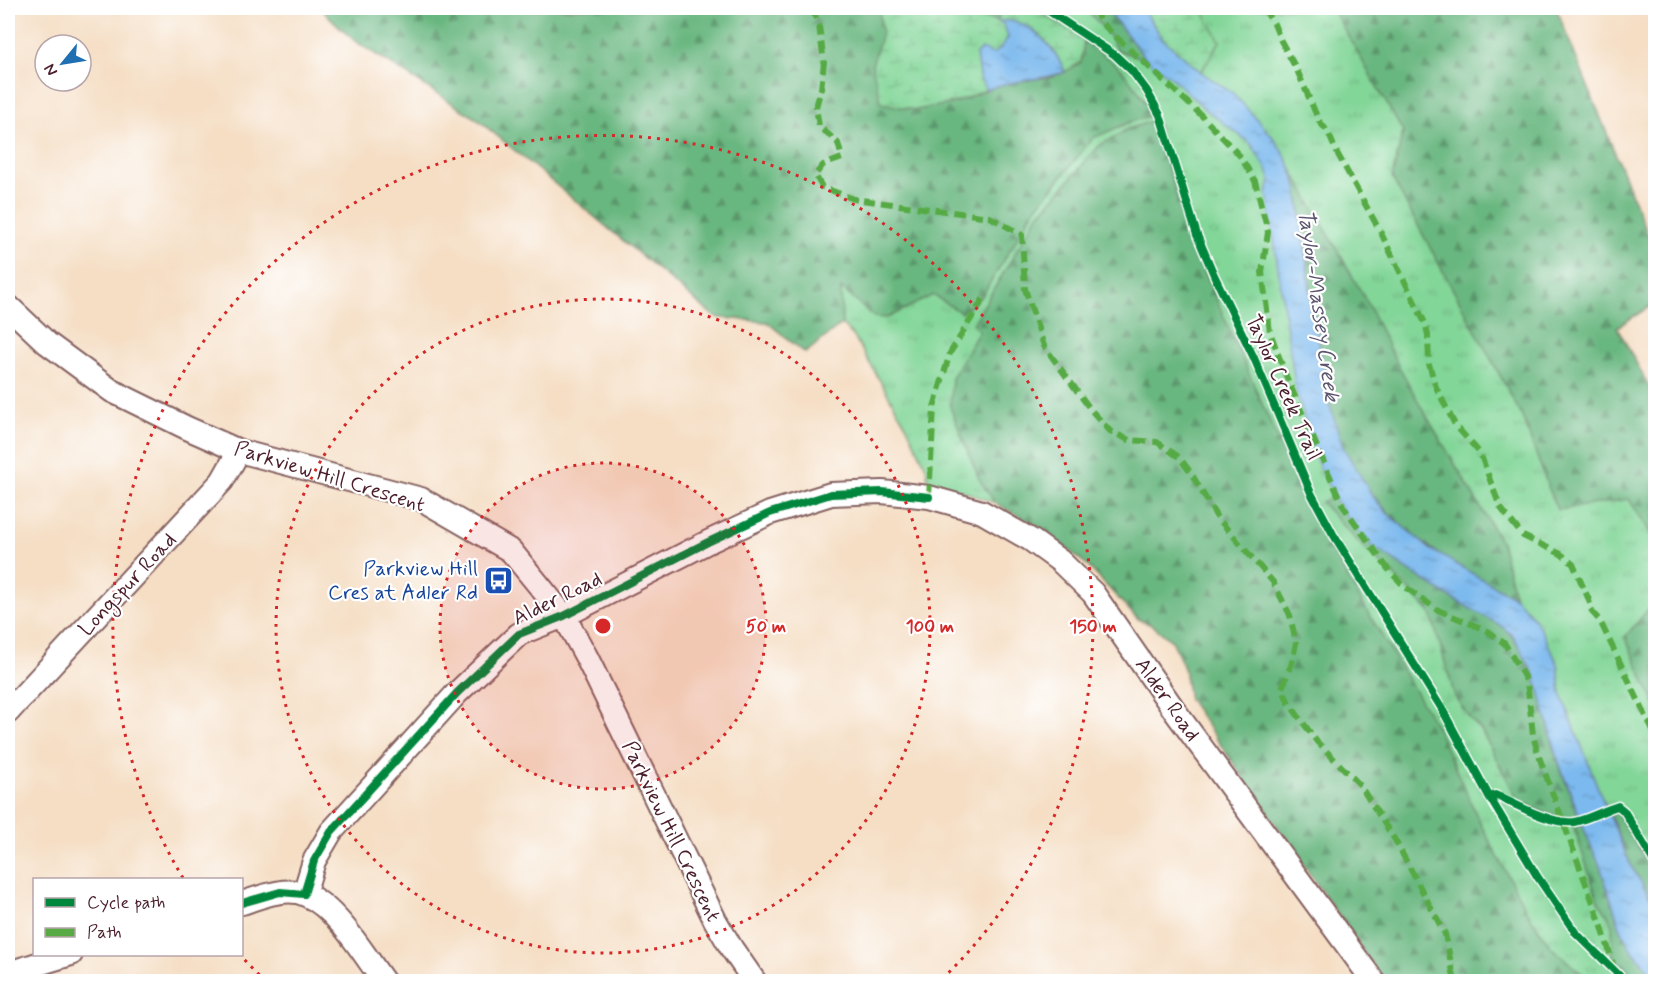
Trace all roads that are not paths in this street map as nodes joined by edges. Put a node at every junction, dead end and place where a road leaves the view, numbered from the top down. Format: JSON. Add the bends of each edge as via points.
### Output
{"nodes":[{"id":1,"x":8,"y":306,"type":"edge"},
{"id":2,"x":239,"y":451,"type":"junction"},
{"id":3,"x":564,"y":616,"type":"junction"},
{"id":4,"x":8,"y":712,"type":"edge"},
{"id":5,"x":304,"y":894,"type":"junction"},
{"id":6,"x":243,"y":903,"type":"edge"},
{"id":7,"x":65,"y":956,"type":"edge"},
{"id":8,"x":8,"y":974,"type":"edge"},
{"id":9,"x":384,"y":981,"type":"edge"},
{"id":10,"x":755,"y":981,"type":"edge"},
{"id":11,"x":1374,"y":981,"type":"edge"}],
"edges":[{"from":1,"to":2,"type":"street","name":"Parkview Hill Crescent","via":[[47,343],[112,391]]},
{"from":2,"to":3,"type":"street","name":"Parkview Hill Crescent","via":[[421,499],[511,551]]},
{"from":2,"to":4,"type":"street","name":"Longspur Road","via":[[222,481]]},
{"from":3,"to":5,"type":"street","name":"Alder Road","via":[[519,634],[457,693],[331,832],[314,861]]},
{"from":3,"to":10,"type":"street","name":"Parkview Hill Crescent","via":[[715,920]]},
{"from":3,"to":11,"type":"street","name":"Alder Road","via":[[770,513],[831,494],[882,492],[929,497],[982,512],[1060,561],[1093,593]]},
{"from":5,"to":6,"type":"street","via":[[280,892]]},
{"from":5,"to":9,"type":"street","via":[[325,907]]},
{"from":7,"to":8,"type":"street"}]}
